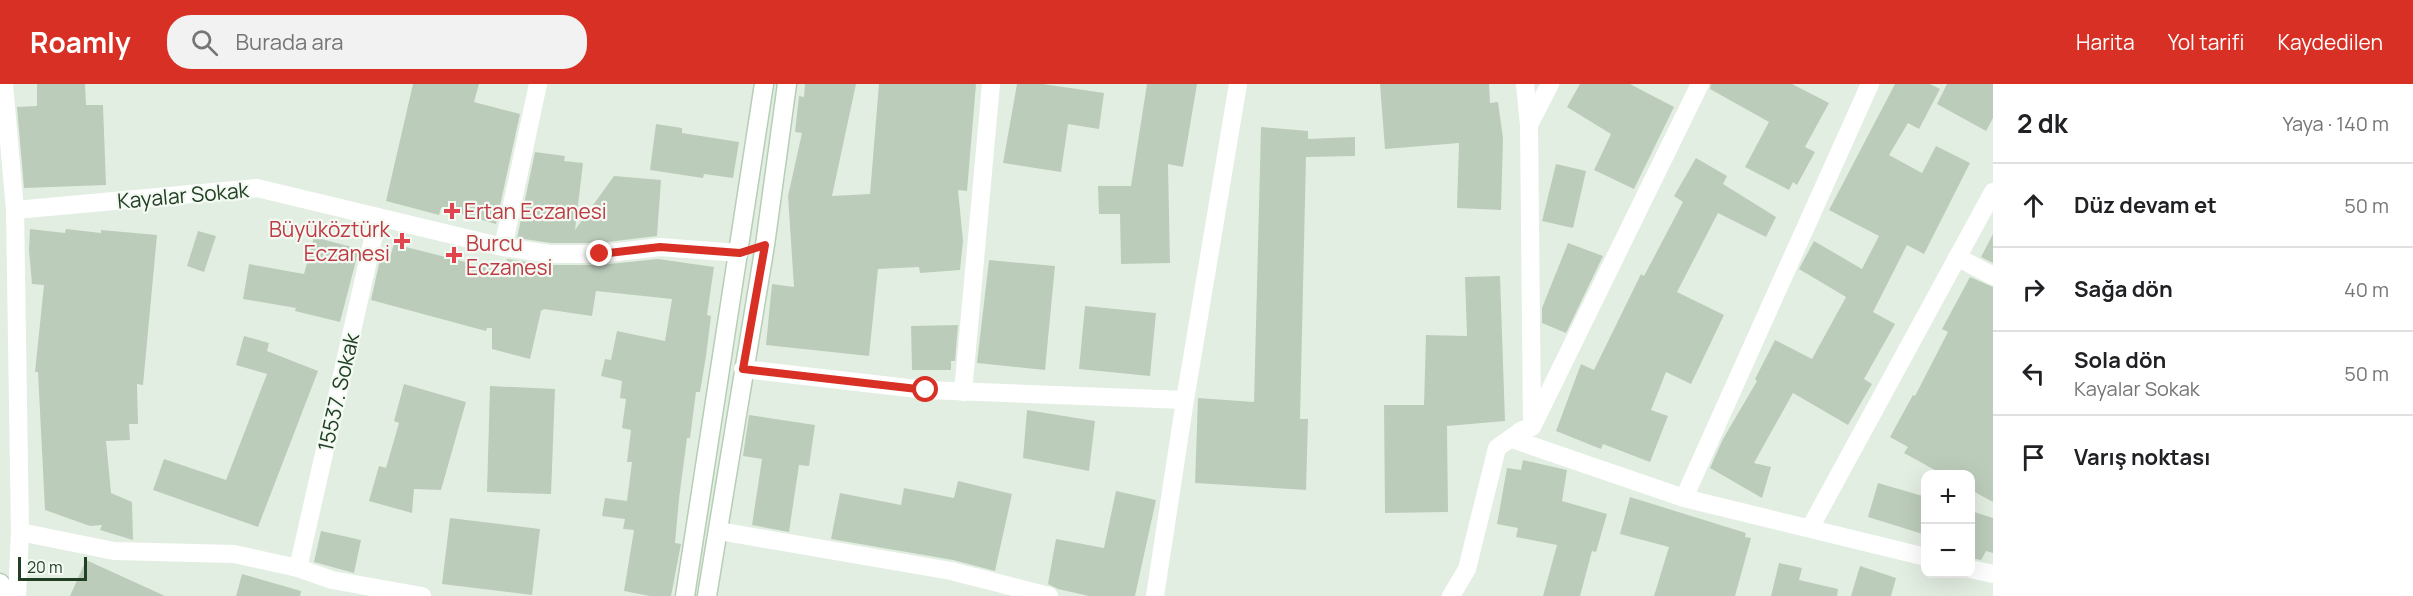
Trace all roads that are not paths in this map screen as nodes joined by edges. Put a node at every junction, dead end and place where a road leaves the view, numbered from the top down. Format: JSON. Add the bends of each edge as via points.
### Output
{"nodes":[{"id":1,"x":4,"y":84,"type":"edge"},
{"id":2,"x":538,"y":84,"type":"edge"},
{"id":3,"x":764,"y":84,"type":"edge"},
{"id":4,"x":787,"y":84,"type":"edge"},
{"id":5,"x":991,"y":84,"type":"edge"},
{"id":6,"x":1238,"y":84,"type":"edge"},
{"id":7,"x":1525,"y":84,"type":"edge"},
{"id":8,"x":1550,"y":84,"type":"edge"},
{"id":9,"x":1700,"y":84,"type":"edge"},
{"id":10,"x":1870,"y":84,"type":"edge"},
{"id":11,"x":1528,"y":126,"type":"junction"},
{"id":12,"x":1993,"y":192,"type":"edge"},
{"id":13,"x":15,"y":210,"type":"junction"},
{"id":14,"x":378,"y":217,"type":"junction"},
{"id":15,"x":765,"y":245,"type":"junction"},
{"id":16,"x":503,"y":247,"type":"junction"},
{"id":17,"x":740,"y":253,"type":"junction"},
{"id":18,"x":1957,"y":257,"type":"junction"},
{"id":19,"x":1993,"y":276,"type":"edge"},
{"id":20,"x":743,"y":369,"type":"junction"},
{"id":21,"x":963,"y":392,"type":"junction"},
{"id":22,"x":1185,"y":400,"type":"junction"},
{"id":23,"x":1532,"y":427,"type":"junction"},
{"id":24,"x":1512,"y":439,"type":"junction"},
{"id":25,"x":1684,"y":498,"type":"junction"},
{"id":26,"x":1810,"y":528,"type":"junction"},
{"id":27,"x":719,"y":531,"type":"junction"},
{"id":28,"x":20,"y":532,"type":"junction"},
{"id":29,"x":1921,"y":557,"type":"edge"},
{"id":30,"x":298,"y":568,"type":"junction"},
{"id":31,"x":1975,"y":570,"type":"edge"},
{"id":32,"x":1993,"y":574,"type":"edge"},
{"id":33,"x":0,"y":583,"type":"edge"},
{"id":34,"x":9,"y":596,"type":"edge"},
{"id":35,"x":16,"y":596,"type":"edge"},
{"id":36,"x":423,"y":596,"type":"edge"},
{"id":37,"x":685,"y":596,"type":"edge"},
{"id":38,"x":707,"y":596,"type":"edge"},
{"id":39,"x":1049,"y":596,"type":"edge"},
{"id":40,"x":1160,"y":596,"type":"edge"},
{"id":41,"x":1451,"y":596,"type":"edge"}],
"edges":[{"from":1,"to":13,"type":"street"},
{"from":2,"to":16,"type":"street"},
{"from":3,"to":17,"type":"street"},
{"from":4,"to":15,"type":"street"},
{"from":5,"to":21,"type":"street"},
{"from":6,"to":22,"type":"street"},
{"from":7,"to":11,"type":"street"},
{"from":8,"to":11,"type":"street"},
{"from":9,"to":23,"type":"street"},
{"from":10,"to":25,"type":"street"},
{"from":11,"to":23,"type":"street"},
{"from":12,"to":18,"type":"street"},
{"from":13,"to":14,"type":"street","name":"Kayalar Sokak","via":[[257,188]]},
{"from":13,"to":28,"type":"street"},
{"from":14,"to":16,"type":"street","name":"Kayalar Sokak"},
{"from":14,"to":30,"type":"street","name":"15537. Sokak"},
{"from":15,"to":17,"type":"street"},
{"from":15,"to":20,"type":"street"},
{"from":16,"to":17,"type":"street","name":"Kayalar Sokak","via":[[550,254],[600,254],[660,247]]},
{"from":17,"to":37,"type":"street"},
{"from":18,"to":19,"type":"street"},
{"from":18,"to":26,"type":"street"},
{"from":20,"to":21,"type":"street"},
{"from":20,"to":27,"type":"street"},
{"from":21,"to":22,"type":"street"},
{"from":22,"to":40,"type":"street"},
{"from":23,"to":24,"type":"street"},
{"from":24,"to":25,"type":"street"},
{"from":24,"to":41,"type":"street","via":[[1497,448],[1467,569]]},
{"from":25,"to":26,"type":"street"},
{"from":26,"to":29,"type":"street"},
{"from":27,"to":38,"type":"street"},
{"from":27,"to":39,"type":"street","via":[[951,571]]},
{"from":28,"to":30,"type":"street","via":[[114,551],[234,554]]},
{"from":28,"to":35,"type":"street"},
{"from":30,"to":36,"type":"street","via":[[332,580]]},
{"from":31,"to":32,"type":"street"},
{"from":33,"to":34,"type":"street"}]}
